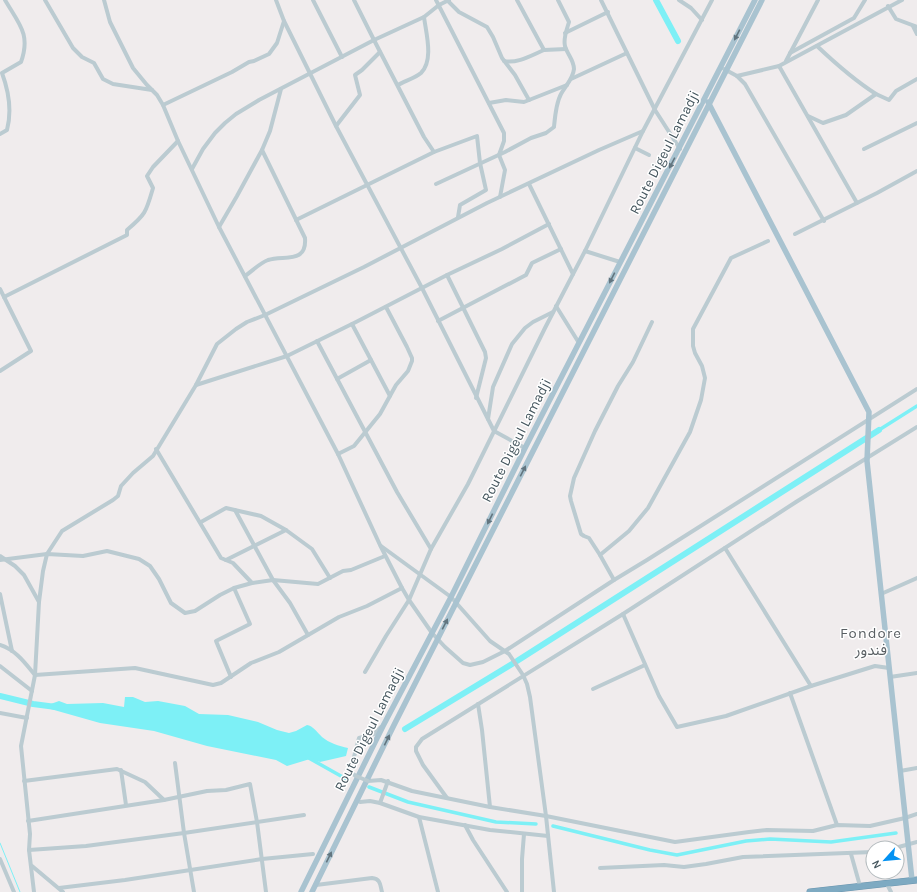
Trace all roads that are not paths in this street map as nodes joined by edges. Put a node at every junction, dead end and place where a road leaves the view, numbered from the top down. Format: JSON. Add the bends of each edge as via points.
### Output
{"nodes":[{"id":1,"x":5,"y":0,"type":"edge"},
{"id":2,"x":45,"y":0,"type":"edge"},
{"id":3,"x":104,"y":0,"type":"edge"},
{"id":4,"x":276,"y":0,"type":"edge"},
{"id":5,"x":313,"y":0,"type":"edge"},
{"id":6,"x":354,"y":0,"type":"edge"},
{"id":7,"x":436,"y":0,"type":"edge"},
{"id":8,"x":449,"y":0,"type":"edge"},
{"id":9,"x":517,"y":0,"type":"edge"},
{"id":10,"x":558,"y":0,"type":"edge"},
{"id":11,"x":601,"y":0,"type":"edge"},
{"id":12,"x":679,"y":0,"type":"edge"},
{"id":13,"x":712,"y":0,"type":"edge"},
{"id":14,"x":755,"y":0,"type":"edge"},
{"id":15,"x":762,"y":0,"type":"edge"},
{"id":16,"x":818,"y":0,"type":"edge"},
{"id":17,"x":865,"y":0,"type":"edge"},
{"id":18,"x":902,"y":0,"type":"edge"},
{"id":19,"x":439,"y":6,"type":"junction"},
{"id":20,"x":888,"y":6,"type":"junction"},
{"id":21,"x":608,"y":12,"type":"junction"},
{"id":22,"x":424,"y":17,"type":"junction"},
{"id":23,"x":702,"y":20,"type":"junction"},
{"id":24,"x":284,"y":21,"type":"junction"},
{"id":25,"x":915,"y":26,"type":"edge"},
{"id":26,"x":565,"y":33,"type":"junction"},
{"id":27,"x":917,"y":34,"type":"edge"},
{"id":28,"x":374,"y":40,"type":"junction"},
{"id":29,"x":817,"y":46,"type":"junction"},
{"id":30,"x":566,"y":49,"type":"junction"},
{"id":31,"x":544,"y":50,"type":"junction"},
{"id":32,"x":380,"y":52,"type":"junction"},
{"id":33,"x":790,"y":53,"type":"junction"},
{"id":34,"x":627,"y":54,"type":"junction"},
{"id":35,"x":342,"y":58,"type":"junction"},
{"id":36,"x":504,"y":61,"type":"junction"},
{"id":37,"x":786,"y":62,"type":"junction"},
{"id":38,"x":779,"y":66,"type":"junction"},
{"id":39,"x":720,"y":68,"type":"junction"},
{"id":40,"x":727,"y":70,"type":"junction"},
{"id":41,"x":310,"y":74,"type":"junction"},
{"id":42,"x":737,"y":76,"type":"junction"},
{"id":43,"x":571,"y":79,"type":"junction"},
{"id":44,"x":917,"y":79,"type":"edge"},
{"id":45,"x":567,"y":84,"type":"junction"},
{"id":46,"x":398,"y":85,"type":"junction"},
{"id":47,"x":281,"y":89,"type":"junction"},
{"id":48,"x":153,"y":90,"type":"junction"},
{"id":49,"x":876,"y":94,"type":"junction"},
{"id":50,"x":705,"y":97,"type":"junction"},
{"id":51,"x":529,"y":100,"type":"junction"},
{"id":52,"x":488,"y":103,"type":"junction"},
{"id":53,"x":163,"y":105,"type":"junction"},
{"id":54,"x":709,"y":105,"type":"junction"},
{"id":55,"x":655,"y":110,"type":"junction"},
{"id":56,"x":808,"y":116,"type":"junction"},
{"id":57,"x":917,"y":123,"type":"edge"},
{"id":58,"x":336,"y":126,"type":"junction"},
{"id":59,"x":643,"y":131,"type":"junction"},
{"id":60,"x":0,"y":134,"type":"edge"},
{"id":61,"x":178,"y":141,"type":"junction"},
{"id":62,"x":635,"y":148,"type":"junction"},
{"id":63,"x":680,"y":149,"type":"junction"},
{"id":64,"x":864,"y":149,"type":"dead end"},
{"id":65,"x":262,"y":150,"type":"junction"},
{"id":66,"x":434,"y":152,"type":"junction"},
{"id":67,"x":499,"y":155,"type":"junction"},
{"id":68,"x":649,"y":155,"type":"dead end"},
{"id":69,"x":480,"y":163,"type":"junction"},
{"id":70,"x":192,"y":169,"type":"junction"},
{"id":71,"x":917,"y":171,"type":"edge"},
{"id":72,"x":367,"y":184,"type":"junction"},
{"id":73,"x":436,"y":184,"type":"dead end"},
{"id":74,"x":529,"y":184,"type":"junction"},
{"id":75,"x":500,"y":197,"type":"junction"},
{"id":76,"x":857,"y":203,"type":"junction"},
{"id":77,"x":458,"y":217,"type":"junction"},
{"id":78,"x":296,"y":220,"type":"junction"},
{"id":79,"x":824,"y":221,"type":"junction"},
{"id":80,"x":549,"y":224,"type":"junction"},
{"id":81,"x":219,"y":227,"type":"junction"},
{"id":82,"x":795,"y":234,"type":"dead end"},
{"id":83,"x":768,"y":241,"type":"dead end"},
{"id":84,"x":400,"y":249,"type":"junction"},
{"id":85,"x":561,"y":249,"type":"junction"},
{"id":86,"x":585,"y":251,"type":"junction"},
{"id":87,"x":620,"y":262,"type":"junction"},
{"id":88,"x":573,"y":274,"type":"junction"},
{"id":89,"x":447,"y":275,"type":"junction"},
{"id":90,"x":244,"y":276,"type":"junction"},
{"id":91,"x":422,"y":288,"type":"junction"},
{"id":92,"x":0,"y":289,"type":"edge"},
{"id":93,"x":4,"y":297,"type":"junction"},
{"id":94,"x":556,"y":306,"type":"junction"},
{"id":95,"x":386,"y":307,"type":"junction"},
{"id":96,"x":463,"y":308,"type":"junction"},
{"id":97,"x":553,"y":312,"type":"junction"},
{"id":98,"x":265,"y":315,"type":"junction"},
{"id":99,"x":438,"y":321,"type":"junction"},
{"id":100,"x":652,"y":322,"type":"dead end"},
{"id":101,"x":352,"y":324,"type":"junction"},
{"id":102,"x":317,"y":341,"type":"junction"},
{"id":103,"x":579,"y":344,"type":"junction"},
{"id":104,"x":287,"y":356,"type":"junction"},
{"id":105,"x":371,"y":360,"type":"junction"},
{"id":106,"x":0,"y":371,"type":"edge"},
{"id":107,"x":337,"y":379,"type":"junction"},
{"id":108,"x":196,"y":385,"type":"junction"},
{"id":109,"x":917,"y":389,"type":"edge"},
{"id":110,"x":390,"y":396,"type":"junction"},
{"id":111,"x":476,"y":398,"type":"junction"},
{"id":112,"x":488,"y":420,"type":"junction"},
{"id":113,"x":868,"y":421,"type":"junction"},
{"id":114,"x":917,"y":426,"type":"edge"},
{"id":115,"x":366,"y":431,"type":"junction"},
{"id":116,"x":494,"y":431,"type":"junction"},
{"id":117,"x":525,"y":448,"type":"junction"},
{"id":118,"x":156,"y":449,"type":"junction"},
{"id":119,"x":338,"y":454,"type":"junction"},
{"id":120,"x":867,"y":455,"type":"junction"},
{"id":121,"x":235,"y":510,"type":"junction"},
{"id":122,"x":201,"y":522,"type":"junction"},
{"id":123,"x":286,"y":530,"type":"junction"},
{"id":124,"x":380,"y":545,"type":"junction"},
{"id":125,"x":254,"y":546,"type":"junction"},
{"id":126,"x":725,"y":548,"type":"junction"},
{"id":127,"x":431,"y":549,"type":"junction"},
{"id":128,"x":47,"y":554,"type":"junction"},
{"id":129,"x":600,"y":555,"type":"junction"},
{"id":130,"x":0,"y":556,"type":"edge"},
{"id":131,"x":385,"y":556,"type":"junction"},
{"id":132,"x":2,"y":559,"type":"edge"},
{"id":133,"x":226,"y":560,"type":"junction"},
{"id":134,"x":419,"y":574,"type":"junction"},
{"id":135,"x":330,"y":578,"type":"junction"},
{"id":136,"x":917,"y":578,"type":"edge"},
{"id":137,"x":273,"y":580,"type":"junction"},
{"id":138,"x":614,"y":580,"type":"junction"},
{"id":139,"x":252,"y":583,"type":"junction"},
{"id":140,"x":234,"y":588,"type":"junction"},
{"id":141,"x":402,"y":588,"type":"junction"},
{"id":142,"x":0,"y":594,"type":"edge"},
{"id":143,"x":881,"y":594,"type":"junction"},
{"id":144,"x":451,"y":598,"type":"junction"},
{"id":145,"x":409,"y":600,"type":"junction"},
{"id":146,"x":39,"y":602,"type":"junction"},
{"id":147,"x":456,"y":603,"type":"junction"},
{"id":148,"x":623,"y":614,"type":"junction"},
{"id":149,"x":432,"y":633,"type":"junction"},
{"id":150,"x":308,"y":635,"type":"junction"},
{"id":151,"x":438,"y":639,"type":"junction"},
{"id":152,"x":0,"y":645,"type":"edge"},
{"id":153,"x":12,"y":651,"type":"junction"},
{"id":154,"x":505,"y":651,"type":"junction"},
{"id":155,"x":646,"y":665,"type":"junction"},
{"id":156,"x":0,"y":666,"type":"edge"},
{"id":157,"x":889,"y":668,"type":"junction"},
{"id":158,"x":366,"y":672,"type":"dead end"},
{"id":159,"x":917,"y":672,"type":"edge"},
{"id":160,"x":36,"y":675,"type":"junction"},
{"id":161,"x":523,"y":675,"type":"junction"},
{"id":162,"x":231,"y":677,"type":"junction"},
{"id":163,"x":890,"y":677,"type":"junction"},
{"id":164,"x":811,"y":686,"type":"junction"},
{"id":165,"x":593,"y":689,"type":"dead end"},
{"id":166,"x":32,"y":691,"type":"junction"},
{"id":167,"x":790,"y":693,"type":"junction"},
{"id":168,"x":478,"y":704,"type":"junction"},
{"id":169,"x":0,"y":713,"type":"edge"},
{"id":170,"x":27,"y":718,"type":"junction"},
{"id":171,"x":383,"y":726,"type":"junction"},
{"id":172,"x":175,"y":763,"type":"dead end"},
{"id":173,"x":917,"y":768,"type":"edge"},
{"id":174,"x":121,"y":770,"type":"junction"},
{"id":175,"x":900,"y":771,"type":"junction"},
{"id":176,"x":24,"y":781,"type":"junction"},
{"id":177,"x":388,"y":781,"type":"junction"},
{"id":178,"x":179,"y":797,"type":"junction"},
{"id":179,"x":447,"y":798,"type":"junction"},
{"id":180,"x":164,"y":800,"type":"junction"},
{"id":181,"x":360,"y":802,"type":"dead end"},
{"id":182,"x":380,"y":803,"type":"junction"},
{"id":183,"x":126,"y":805,"type":"junction"},
{"id":184,"x":490,"y":807,"type":"junction"},
{"id":185,"x":304,"y":814,"type":"dead end"},
{"id":186,"x":917,"y":814,"type":"edge"},
{"id":187,"x":546,"y":816,"type":"junction"},
{"id":188,"x":419,"y":817,"type":"junction"},
{"id":189,"x":906,"y":818,"type":"junction"},
{"id":190,"x":28,"y":821,"type":"junction"},
{"id":191,"x":257,"y":822,"type":"junction"},
{"id":192,"x":464,"y":825,"type":"junction"},
{"id":193,"x":837,"y":825,"type":"junction"},
{"id":194,"x":184,"y":833,"type":"junction"},
{"id":195,"x":524,"y":834,"type":"junction"},
{"id":196,"x":548,"y":836,"type":"junction"},
{"id":197,"x":917,"y":842,"type":"edge"},
{"id":198,"x":908,"y":845,"type":"junction"},
{"id":199,"x":905,"y":846,"type":"edge"},
{"id":200,"x":29,"y":850,"type":"junction"},
{"id":201,"x":865,"y":853,"type":"edge"},
{"id":202,"x":313,"y":854,"type":"dead end"},
{"id":203,"x":851,"y":854,"type":"junction"},
{"id":204,"x":262,"y":859,"type":"junction"},
{"id":205,"x":1,"y":861,"type":"edge"},
{"id":206,"x":32,"y":866,"type":"junction"},
{"id":207,"x":600,"y":868,"type":"dead end"},
{"id":208,"x":190,"y":870,"type":"junction"},
{"id":209,"x":915,"y":880,"type":"edge"},
{"id":210,"x":887,"y":884,"type":"junction"},
{"id":211,"x":316,"y":885,"type":"junction"},
{"id":212,"x":860,"y":886,"type":"junction"},
{"id":213,"x":59,"y":888,"type":"junction"},
{"id":214,"x":14,"y":892,"type":"edge"},
{"id":215,"x":34,"y":892,"type":"edge"},
{"id":216,"x":63,"y":892,"type":"edge"},
{"id":217,"x":194,"y":892,"type":"edge"},
{"id":218,"x":266,"y":892,"type":"edge"},
{"id":219,"x":301,"y":892,"type":"edge"},
{"id":220,"x":312,"y":892,"type":"edge"},
{"id":221,"x":382,"y":892,"type":"edge"},
{"id":222,"x":438,"y":892,"type":"edge"},
{"id":223,"x":507,"y":892,"type":"edge"},
{"id":224,"x":522,"y":892,"type":"edge"},
{"id":225,"x":554,"y":892,"type":"edge"},
{"id":226,"x":810,"y":892,"type":"edge"},
{"id":227,"x":891,"y":892,"type":"edge"}],
"edges":[{"from":1,"to":60,"type":"street","via":[[21,27],[26,42],[21,62],[2,73],[10,111],[7,130]]},
{"from":2,"to":48,"type":"street","via":[[73,48],[95,64],[103,79],[113,84]]},
{"from":3,"to":48,"type":"street","via":[[110,22],[133,68]]},
{"from":4,"to":24,"type":"street"},
{"from":5,"to":35,"type":"street"},
{"from":6,"to":28,"type":"street"},
{"from":7,"to":19,"type":"street"},
{"from":8,"to":19,"type":"street"},
{"from":8,"to":36,"type":"street","via":[[458,12],[488,27]]},
{"from":9,"to":31,"type":"street"},
{"from":10,"to":26,"type":"street","via":[[569,22]]},
{"from":11,"to":21,"type":"street"},
{"from":12,"to":23,"type":"street"},
{"from":13,"to":23,"type":"street"},
{"from":14,"to":39,"type":"main road","name":"Route Digeul Lamadji","one_way":true},
{"from":15,"to":40,"type":"main road","name":"Route Digeul Lamadji"},
{"from":16,"to":33,"type":"street"},
{"from":17,"to":33,"type":"street","via":[[854,18]]},
{"from":18,"to":20,"type":"street"},
{"from":19,"to":22,"type":"street"},
{"from":19,"to":52,"type":"street"},
{"from":20,"to":25,"type":"street","via":[[896,19]]},
{"from":20,"to":29,"type":"street"},
{"from":21,"to":26,"type":"street"},
{"from":21,"to":34,"type":"street"},
{"from":22,"to":28,"type":"street"},
{"from":22,"to":46,"type":"street","via":[[427,62],[422,72]]},
{"from":23,"to":55,"type":"street"},
{"from":24,"to":41,"type":"street"},
{"from":24,"to":53,"type":"street","via":[[277,43],[269,54]]},
{"from":25,"to":27,"type":"street"},
{"from":26,"to":30,"type":"street"},
{"from":28,"to":32,"type":"street"},
{"from":28,"to":35,"type":"street"},
{"from":29,"to":37,"type":"street"},
{"from":29,"to":49,"type":"street","via":[[855,80]]},
{"from":30,"to":31,"type":"street"},
{"from":30,"to":43,"type":"street","via":[[574,66]]},
{"from":31,"to":36,"type":"street","via":[[519,61]]},
{"from":32,"to":46,"type":"street"},
{"from":32,"to":58,"type":"street","via":[[355,75],[360,95]]},
{"from":33,"to":37,"type":"street"},
{"from":34,"to":43,"type":"street"},
{"from":34,"to":55,"type":"street"},
{"from":35,"to":41,"type":"street"},
{"from":36,"to":51,"type":"street"},
{"from":37,"to":38,"type":"street"},
{"from":38,"to":42,"type":"street"},
{"from":38,"to":56,"type":"street"},
{"from":39,"to":40,"type":"street"},
{"from":39,"to":50,"type":"main road","name":"Route Digeul Lamadji"},
{"from":40,"to":42,"type":"street"},
{"from":40,"to":54,"type":"main road","name":"Route Digeul Lamadji"},
{"from":41,"to":47,"type":"street"},
{"from":41,"to":58,"type":"street"},
{"from":42,"to":79,"type":"street","via":[[745,84]]},
{"from":43,"to":45,"type":"street"},
{"from":44,"to":49,"type":"street","via":[[896,91],[889,100]]},
{"from":45,"to":51,"type":"street"},
{"from":45,"to":67,"type":"street","via":[[557,106],[552,130]]},
{"from":46,"to":66,"type":"street"},
{"from":47,"to":65,"type":"street"},
{"from":47,"to":70,"type":"street","via":[[259,100],[225,123],[203,149]]},
{"from":48,"to":53,"type":"street"},
{"from":49,"to":56,"type":"street","via":[[846,115],[824,123]]},
{"from":50,"to":54,"type":"main road"},
{"from":50,"to":63,"type":"main road","name":"Route Digeul Lamadji"},
{"from":51,"to":52,"type":"street"},
{"from":52,"to":67,"type":"street","via":[[503,130],[504,141]]},
{"from":53,"to":61,"type":"street"},
{"from":54,"to":113,"type":"main road","via":[[869,412]]},
{"from":147,"to":54,"type":"main road","name":"Route Digeul Lamadji","one_way":true},
{"from":55,"to":59,"type":"street"},
{"from":55,"to":63,"type":"street"},
{"from":56,"to":76,"type":"street"},
{"from":57,"to":64,"type":"street"},
{"from":58,"to":72,"type":"street"},
{"from":59,"to":62,"type":"street"},
{"from":59,"to":74,"type":"street"},
{"from":61,"to":70,"type":"street"},
{"from":61,"to":93,"type":"street","via":[[147,176],[153,188],[147,210],[127,230],[127,235]]},
{"from":62,"to":68,"type":"street"},
{"from":62,"to":86,"type":"street"},
{"from":63,"to":87,"type":"main road","name":"Route Digeul Lamadji","one_way":true},
{"from":65,"to":78,"type":"street"},
{"from":65,"to":81,"type":"street"},
{"from":66,"to":69,"type":"street","via":[[477,136]]},
{"from":66,"to":72,"type":"street"},
{"from":67,"to":69,"type":"street"},
{"from":67,"to":75,"type":"street","via":[[505,170]]},
{"from":69,"to":73,"type":"street"},
{"from":69,"to":77,"type":"street","via":[[486,190],[460,205]]},
{"from":70,"to":81,"type":"street"},
{"from":71,"to":76,"type":"street"},
{"from":72,"to":78,"type":"street"},
{"from":72,"to":84,"type":"street"},
{"from":74,"to":75,"type":"street"},
{"from":74,"to":80,"type":"street"},
{"from":75,"to":77,"type":"street"},
{"from":76,"to":79,"type":"street"},
{"from":77,"to":84,"type":"street"},
{"from":78,"to":90,"type":"street","via":[[305,238],[302,253],[267,260]]},
{"from":79,"to":82,"type":"street"},
{"from":80,"to":85,"type":"street"},
{"from":80,"to":89,"type":"street"},
{"from":81,"to":90,"type":"street"},
{"from":83,"to":129,"type":"street","via":[[731,258],[724,270],[693,329],[693,346],[705,378],[701,400],[690,432],[648,508],[628,531]]},
{"from":84,"to":91,"type":"street"},
{"from":84,"to":98,"type":"street"},
{"from":85,"to":88,"type":"street"},
{"from":85,"to":96,"type":"street","via":[[532,263],[526,275]]},
{"from":86,"to":87,"type":"street"},
{"from":86,"to":88,"type":"street"},
{"from":87,"to":103,"type":"main road","name":"Route Digeul Lamadji","one_way":true},
{"from":88,"to":94,"type":"street"},
{"from":89,"to":91,"type":"street"},
{"from":89,"to":96,"type":"street"},
{"from":90,"to":98,"type":"street"},
{"from":91,"to":95,"type":"street"},
{"from":91,"to":99,"type":"street"},
{"from":92,"to":93,"type":"street"},
{"from":93,"to":106,"type":"street","via":[[31,351]]},
{"from":94,"to":97,"type":"street"},
{"from":94,"to":103,"type":"street"},
{"from":95,"to":101,"type":"street"},
{"from":95,"to":110,"type":"street","via":[[412,358],[408,371]]},
{"from":96,"to":99,"type":"street"},
{"from":96,"to":111,"type":"street","via":[[486,358]]},
{"from":97,"to":112,"type":"street","via":[[532,322],[512,344],[493,387]]},
{"from":97,"to":116,"type":"street"},
{"from":98,"to":104,"type":"street"},
{"from":98,"to":108,"type":"street","via":[[247,322],[217,344]]},
{"from":99,"to":111,"type":"street"},
{"from":100,"to":129,"type":"street","via":[[595,431],[571,487],[571,502],[581,534],[589,538]]},
{"from":101,"to":102,"type":"street"},
{"from":101,"to":105,"type":"street"},
{"from":102,"to":104,"type":"street"},
{"from":102,"to":107,"type":"street"},
{"from":103,"to":117,"type":"main road","name":"Route Digeul Lamadji"},
{"from":104,"to":108,"type":"street"},
{"from":104,"to":119,"type":"street"},
{"from":105,"to":107,"type":"street"},
{"from":105,"to":110,"type":"street"},
{"from":107,"to":115,"type":"street"},
{"from":108,"to":118,"type":"street"},
{"from":109,"to":113,"type":"street"},
{"from":110,"to":115,"type":"street"},
{"from":111,"to":112,"type":"street"},
{"from":112,"to":116,"type":"street"},
{"from":113,"to":120,"type":"main road"},
{"from":113,"to":138,"type":"street"},
{"from":114,"to":120,"type":"street"},
{"from":115,"to":119,"type":"street","via":[[354,446]]},
{"from":115,"to":127,"type":"street","via":[[397,492]]},
{"from":116,"to":117,"type":"street"},
{"from":116,"to":127,"type":"street","via":[[468,484]]},
{"from":117,"to":144,"type":"main road","name":"Route Digeul Lamadji","one_way":true},
{"from":118,"to":122,"type":"street"},
{"from":118,"to":128,"type":"street","via":[[121,486],[118,496],[66,528],[59,534]]},
{"from":119,"to":124,"type":"street"},
{"from":120,"to":126,"type":"street"},
{"from":120,"to":143,"type":"main road"},
{"from":121,"to":122,"type":"street","via":[[226,508]]},
{"from":121,"to":123,"type":"street","via":[[260,516]]},
{"from":121,"to":125,"type":"street"},
{"from":122,"to":133,"type":"street","via":[[221,558]]},
{"from":123,"to":125,"type":"street"},
{"from":123,"to":135,"type":"street","via":[[312,549]]},
{"from":124,"to":131,"type":"street"},
{"from":124,"to":134,"type":"street"},
{"from":125,"to":133,"type":"street"},
{"from":125,"to":137,"type":"street"},
{"from":126,"to":148,"type":"street"},
{"from":126,"to":164,"type":"street"},
{"from":127,"to":134,"type":"street"},
{"from":128,"to":132,"type":"street"},
{"from":128,"to":140,"type":"street","via":[[83,556],[107,551],[139,559],[155,572],[171,603],[185,613],[195,611]]},
{"from":128,"to":146,"type":"street"},
{"from":129,"to":138,"type":"street"},
{"from":130,"to":132,"type":"street"},
{"from":131,"to":135,"type":"street"},
{"from":131,"to":141,"type":"street"},
{"from":132,"to":146,"type":"street","via":[[16,566],[24,575]]},
{"from":133,"to":139,"type":"street","via":[[233,563]]},
{"from":134,"to":144,"type":"street"},
{"from":134,"to":145,"type":"street"},
{"from":135,"to":137,"type":"street","via":[[318,584]]},
{"from":136,"to":143,"type":"street"},
{"from":137,"to":139,"type":"street"},
{"from":137,"to":150,"type":"street"},
{"from":138,"to":154,"type":"street"},
{"from":139,"to":140,"type":"street"},
{"from":140,"to":162,"type":"street","via":[[250,624],[216,641]]},
{"from":141,"to":145,"type":"street"},
{"from":141,"to":150,"type":"street","via":[[339,617]]},
{"from":142,"to":153,"type":"street"},
{"from":143,"to":157,"type":"main road"},
{"from":144,"to":147,"type":"street"},
{"from":144,"to":149,"type":"main road","name":"Route Digeul Lamadji"},
{"from":145,"to":149,"type":"street"},
{"from":145,"to":158,"type":"street"},
{"from":146,"to":160,"type":"street"},
{"from":151,"to":147,"type":"main road","name":"Route Digeul Lamadji","one_way":true},
{"from":147,"to":154,"type":"street","via":[[490,641]]},
{"from":148,"to":155,"type":"street"},
{"from":148,"to":161,"type":"street"},
{"from":149,"to":151,"type":"street"},
{"from":149,"to":171,"type":"main road","name":"Route Digeul Lamadji"},
{"from":150,"to":162,"type":"street","via":[[279,652],[251,663]]},
{"from":151,"to":154,"type":"street","via":[[463,663],[479,663]]},
{"from":211,"to":151,"type":"main road","name":"Route Digeul Lamadji","one_way":true},
{"from":152,"to":153,"type":"street"},
{"from":153,"to":160,"type":"street"},
{"from":154,"to":161,"type":"street","via":[[513,658]]},
{"from":155,"to":165,"type":"street"},
{"from":155,"to":167,"type":"street","via":[[659,696],[677,727],[726,716]]},
{"from":156,"to":166,"type":"street"},
{"from":157,"to":163,"type":"main road"},
{"from":157,"to":164,"type":"street","via":[[875,666]]},
{"from":159,"to":163,"type":"street"},
{"from":160,"to":162,"type":"street","via":[[135,668],[213,685]]},
{"from":160,"to":166,"type":"street"},
{"from":161,"to":168,"type":"street"},
{"from":161,"to":187,"type":"street","via":[[530,696]]},
{"from":163,"to":175,"type":"main road"},
{"from":164,"to":167,"type":"street"},
{"from":166,"to":170,"type":"street"},
{"from":167,"to":193,"type":"street"},
{"from":168,"to":179,"type":"street","via":[[422,739],[416,747],[421,761]]},
{"from":168,"to":184,"type":"street"},
{"from":169,"to":170,"type":"street"},
{"from":170,"to":176,"type":"street","via":[[21,746]]},
{"from":171,"to":177,"type":"street","bridge":true,"via":[[374,734],[359,738],[350,772],[368,781]]},
{"from":171,"to":219,"type":"main road","name":"Route Digeul Lamadji"},
{"from":172,"to":178,"type":"street"},
{"from":173,"to":175,"type":"street"},
{"from":174,"to":176,"type":"street"},
{"from":174,"to":180,"type":"street","via":[[145,782]]},
{"from":174,"to":183,"type":"street"},
{"from":175,"to":189,"type":"main road"},
{"from":176,"to":190,"type":"street"},
{"from":177,"to":179,"type":"street","via":[[412,791]]},
{"from":177,"to":182,"type":"street"},
{"from":178,"to":180,"type":"street"},
{"from":178,"to":191,"type":"street","via":[[250,784]]},
{"from":178,"to":194,"type":"street"},
{"from":179,"to":184,"type":"street"},
{"from":180,"to":183,"type":"street"},
{"from":181,"to":182,"type":"street"},
{"from":182,"to":188,"type":"street"},
{"from":183,"to":190,"type":"street"},
{"from":184,"to":187,"type":"street"},
{"from":185,"to":191,"type":"street"},
{"from":186,"to":189,"type":"street"},
{"from":187,"to":193,"type":"street","via":[[676,842],[767,830],[813,831]]},
{"from":187,"to":196,"type":"street"},
{"from":188,"to":192,"type":"street"},
{"from":188,"to":222,"type":"street"},
{"from":189,"to":193,"type":"street","via":[[870,826]]},
{"from":189,"to":198,"type":"main road"},
{"from":190,"to":200,"type":"street"},
{"from":191,"to":194,"type":"street"},
{"from":191,"to":204,"type":"street"},
{"from":192,"to":195,"type":"street"},
{"from":192,"to":223,"type":"street"},
{"from":194,"to":200,"type":"street","via":[[86,846]]},
{"from":194,"to":208,"type":"street"},
{"from":195,"to":196,"type":"street"},
{"from":195,"to":224,"type":"street"},
{"from":196,"to":225,"type":"street"},
{"from":197,"to":198,"type":"street"},
{"from":198,"to":199,"type":"street"},
{"from":198,"to":209,"type":"main road"},
{"from":200,"to":206,"type":"street"},
{"from":201,"to":203,"type":"street"},
{"from":202,"to":204,"type":"street"},
{"from":203,"to":207,"type":"street","via":[[743,857],[684,867],[664,865]]},
{"from":203,"to":212,"type":"street"},
{"from":204,"to":208,"type":"street"},
{"from":204,"to":218,"type":"street"},
{"from":205,"to":214,"type":"street"},
{"from":206,"to":213,"type":"street"},
{"from":206,"to":215,"type":"street"},
{"from":208,"to":213,"type":"street"},
{"from":208,"to":217,"type":"street"},
{"from":209,"to":210,"type":"highway"},
{"from":210,"to":212,"type":"highway"},
{"from":210,"to":227,"type":"street"},
{"from":211,"to":220,"type":"main road","name":"Route Digeul Lamadji"},
{"from":211,"to":221,"type":"street","via":[[376,878]]},
{"from":212,"to":226,"type":"highway"},
{"from":213,"to":216,"type":"street"}]}
